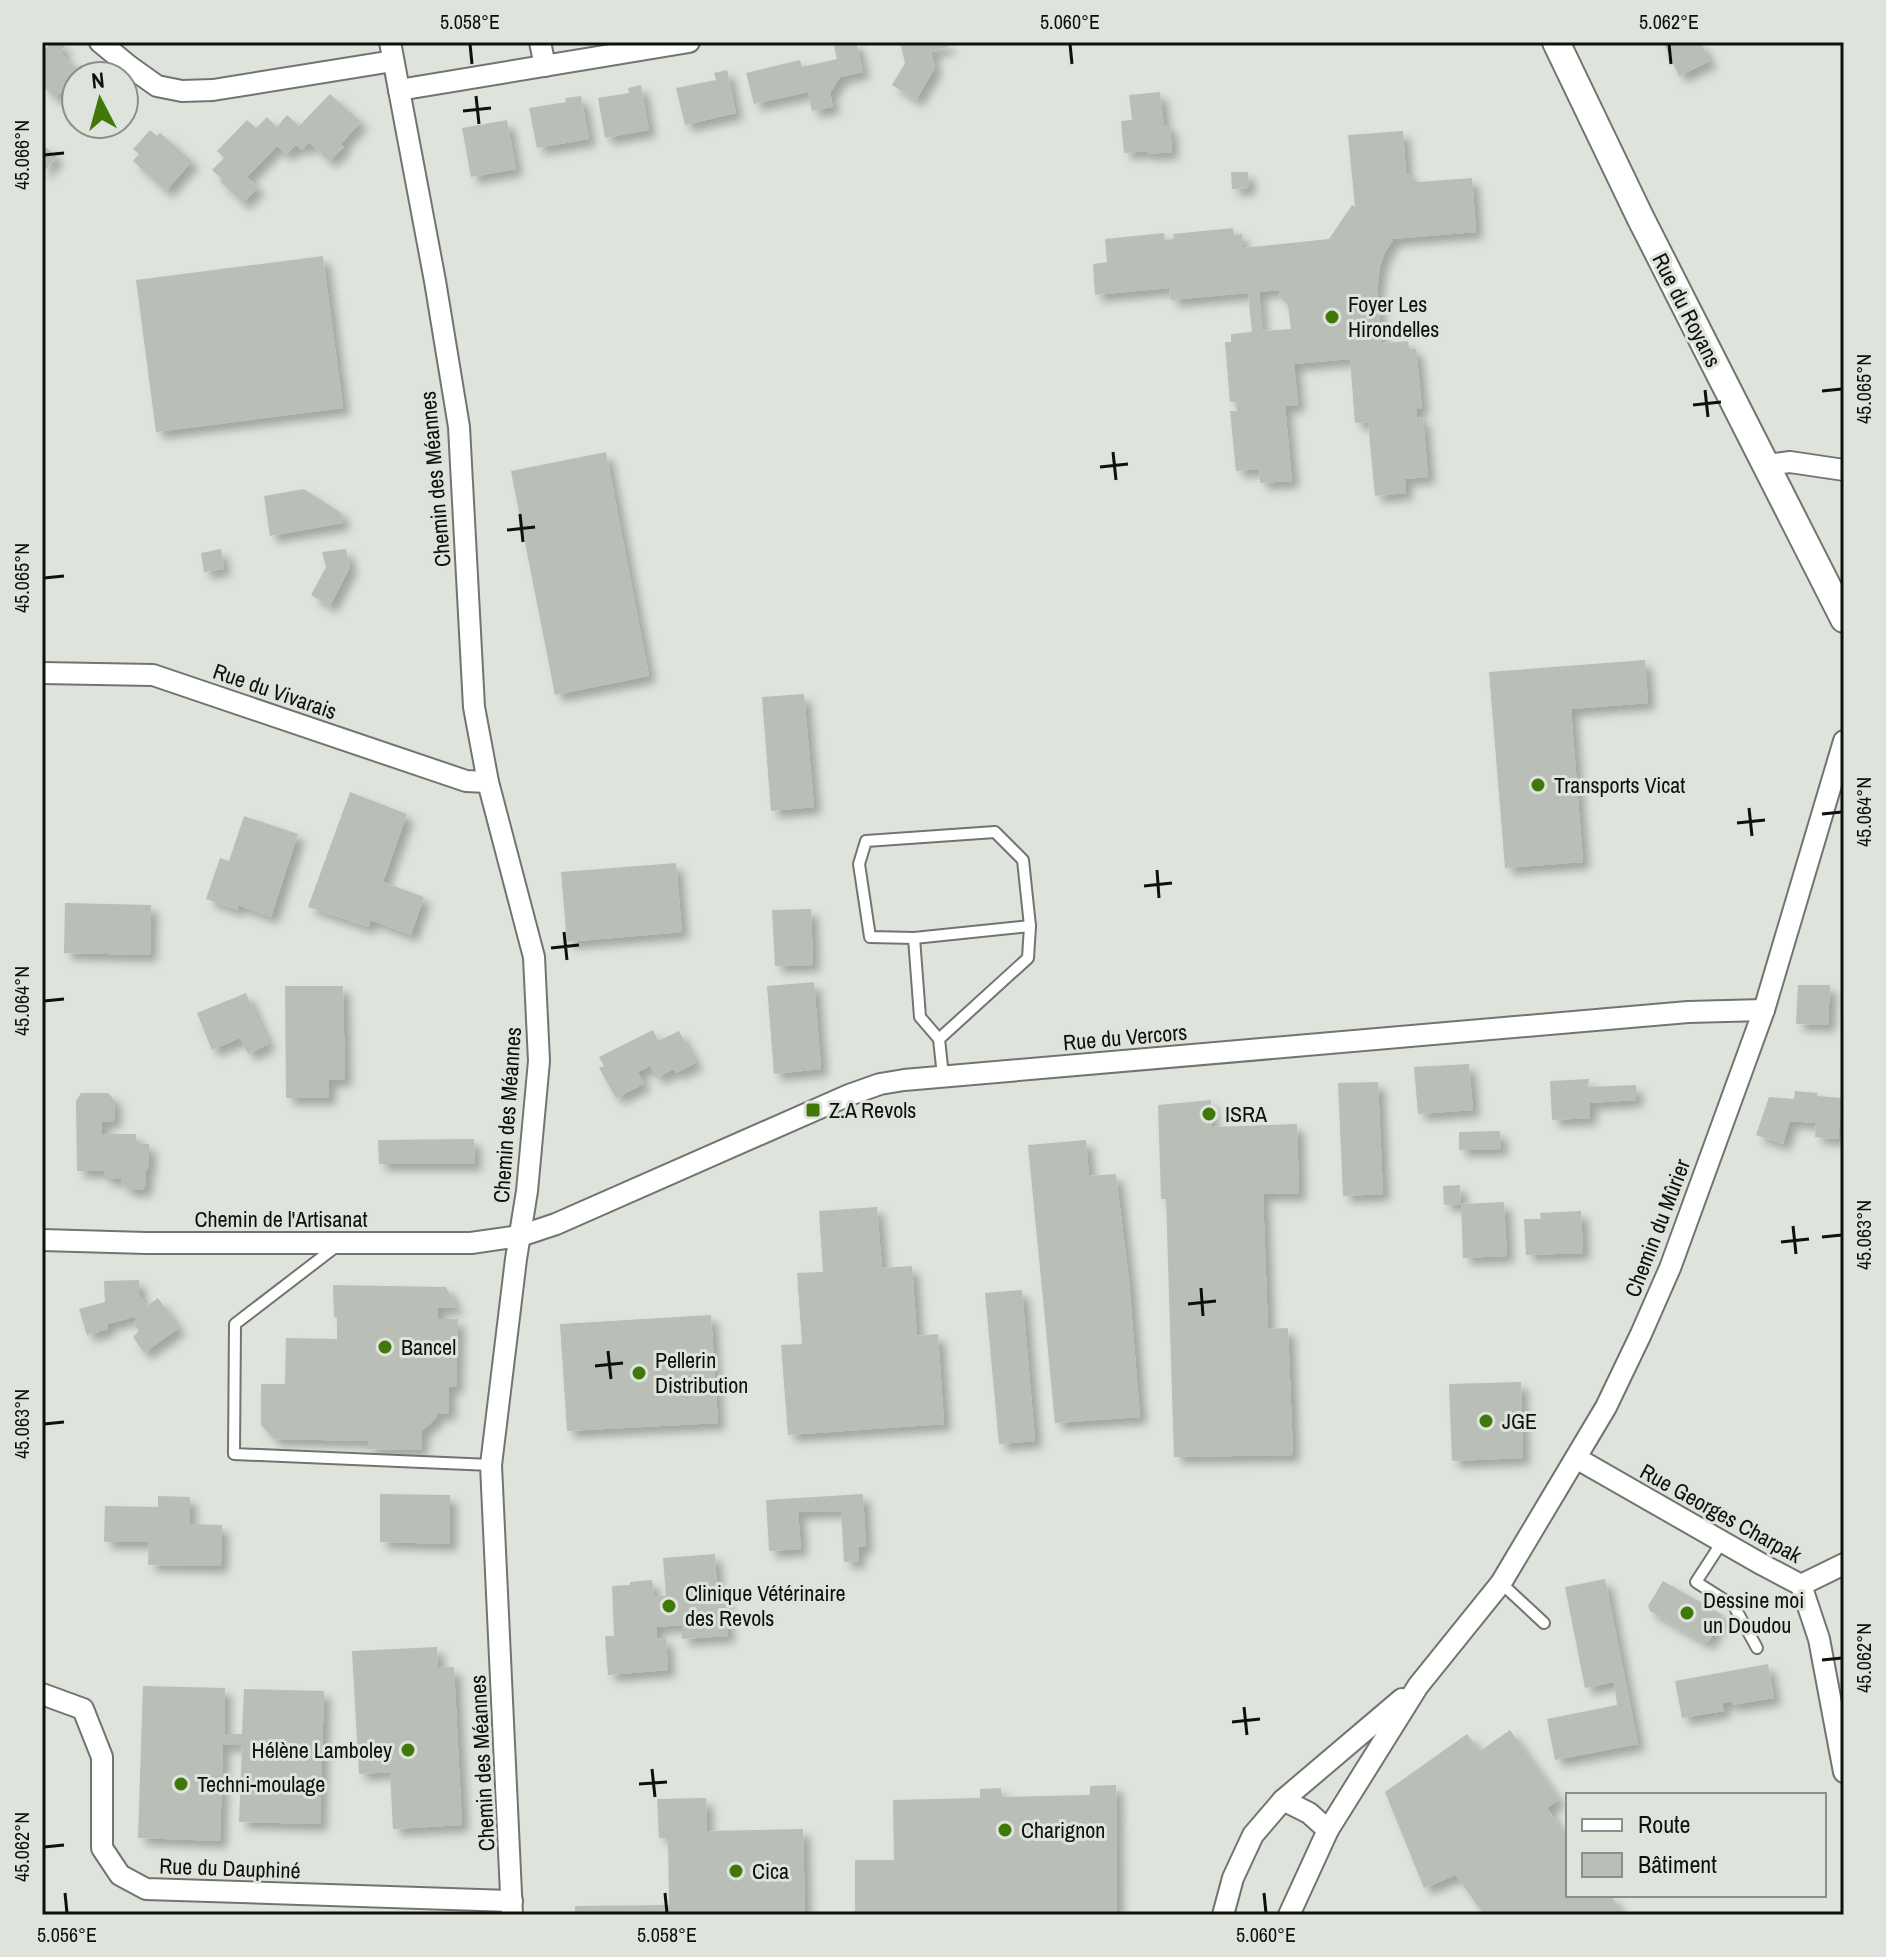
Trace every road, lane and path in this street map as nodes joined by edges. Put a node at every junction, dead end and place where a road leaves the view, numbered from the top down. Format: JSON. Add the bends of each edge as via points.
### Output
{"nodes":[{"id":1,"x":100,"y":42,"type":"edge"},
{"id":2,"x":540,"y":42,"type":"edge"},
{"id":3,"x":689,"y":42,"type":"edge"},
{"id":4,"x":1556,"y":42,"type":"edge"},
{"id":5,"x":392,"y":51,"type":"edge"},
{"id":6,"x":545,"y":66,"type":"junction"},
{"id":7,"x":399,"y":90,"type":"junction"},
{"id":8,"x":1766,"y":465,"type":"junction"},
{"id":9,"x":1844,"y":470,"type":"edge"},
{"id":10,"x":1844,"y":619,"type":"edge"},
{"id":11,"x":42,"y":673,"type":"edge"},
{"id":12,"x":1844,"y":741,"type":"edge"},
{"id":13,"x":488,"y":782,"type":"junction"},
{"id":14,"x":1030,"y":926,"type":"junction"},
{"id":15,"x":914,"y":938,"type":"junction"},
{"id":16,"x":1764,"y":1010,"type":"junction"},
{"id":17,"x":939,"y":1039,"type":"junction"},
{"id":18,"x":943,"y":1076,"type":"junction"},
{"id":19,"x":520,"y":1236,"type":"junction"},
{"id":20,"x":42,"y":1240,"type":"edge"},
{"id":21,"x":340,"y":1244,"type":"junction"},
{"id":22,"x":1576,"y":1458,"type":"junction"},
{"id":23,"x":491,"y":1465,"type":"junction"},
{"id":24,"x":1722,"y":1542,"type":"junction"},
{"id":25,"x":1844,"y":1564,"type":"edge"},
{"id":26,"x":1501,"y":1583,"type":"junction"},
{"id":27,"x":1801,"y":1585,"type":"junction"},
{"id":28,"x":1544,"y":1623,"type":"dead end"},
{"id":29,"x":1757,"y":1648,"type":"dead end"},
{"id":30,"x":1418,"y":1686,"type":"junction"},
{"id":31,"x":42,"y":1694,"type":"edge"},
{"id":32,"x":1844,"y":1772,"type":"edge"},
{"id":33,"x":1283,"y":1800,"type":"junction"},
{"id":34,"x":1328,"y":1830,"type":"junction"},
{"id":35,"x":512,"y":1908,"type":"edge"},
{"id":36,"x":1223,"y":1915,"type":"edge"},
{"id":37,"x":1289,"y":1915,"type":"edge"}],
"edges":[{"from":1,"to":5,"type":"street","via":[[157,86],[182,91],[213,90]]},
{"from":2,"to":6,"type":"street"},
{"from":3,"to":6,"type":"street"},
{"from":4,"to":8,"type":"street","name":"Rue du Royans"},
{"from":5,"to":7,"type":"street","name":"Chemin des Méannes"},
{"from":6,"to":7,"type":"street"},
{"from":7,"to":13,"type":"street","name":"Chemin des Méannes","via":[[459,427],[474,707]]},
{"from":8,"to":9,"type":"street","via":[[1790,462]]},
{"from":8,"to":10,"type":"street","name":"Rue du Royans"},
{"from":11,"to":13,"type":"street","name":"Rue du Vivarais","via":[[153,675],[466,781]]},
{"from":12,"to":16,"type":"street","name":"Chemin du Mûrier"},
{"from":13,"to":19,"type":"street","name":"Chemin des Méannes","via":[[534,957],[539,1061]]},
{"from":14,"to":15,"type":"lane"},
{"from":14,"to":15,"type":"lane","via":[[1023,860],[995,832],[866,841],[859,864],[870,937]]},
{"from":14,"to":17,"type":"lane","via":[[1028,958]]},
{"from":15,"to":17,"type":"lane","via":[[920,1017]]},
{"from":16,"to":18,"type":"street","name":"Rue du Vercors"},
{"from":16,"to":22,"type":"street","name":"Chemin du Mûrier","via":[[1670,1268],[1606,1407]]},
{"from":17,"to":18,"type":"lane"},
{"from":18,"to":19,"type":"street","name":"Rue du Vercors","via":[[880,1084],[849,1095]]},
{"from":19,"to":21,"type":"street","name":"Chemin de l'Artisanat","via":[[471,1243]]},
{"from":19,"to":23,"type":"street","name":"Chemin des Méannes"},
{"from":20,"to":21,"type":"street","name":"Chemin de l'Artisanat"},
{"from":21,"to":23,"type":"lane","via":[[235,1324],[234,1454]]},
{"from":22,"to":24,"type":"street","name":"Rue Georges Charpak"},
{"from":22,"to":26,"type":"street","name":"Chemin du Mûrier"},
{"from":23,"to":35,"type":"street","name":"Chemin des Méannes"},
{"from":24,"to":27,"type":"street","name":"Rue Georges Charpak"},
{"from":24,"to":29,"type":"lane","via":[[1696,1582],[1734,1606]]},
{"from":25,"to":27,"type":"street"},
{"from":26,"to":28,"type":"lane"},
{"from":26,"to":30,"type":"street","name":"Chemin du Mûrier"},
{"from":27,"to":32,"type":"street","name":"Rue Georges Charpak","via":[[1819,1639]]},
{"from":30,"to":33,"type":"street","name":"Chemin du Mûrier"},
{"from":30,"to":34,"type":"street","name":"Chemin du Mûrier"},
{"from":31,"to":35,"type":"street","name":"Rue du Dauphiné","via":[[83,1709],[102,1757],[102,1848],[120,1875],[146,1889]]},
{"from":33,"to":34,"type":"street"},
{"from":33,"to":36,"type":"street","name":"Chemin du Mûrier","via":[[1253,1835]]},
{"from":34,"to":37,"type":"street","name":"Chemin du Mûrier"}]}
